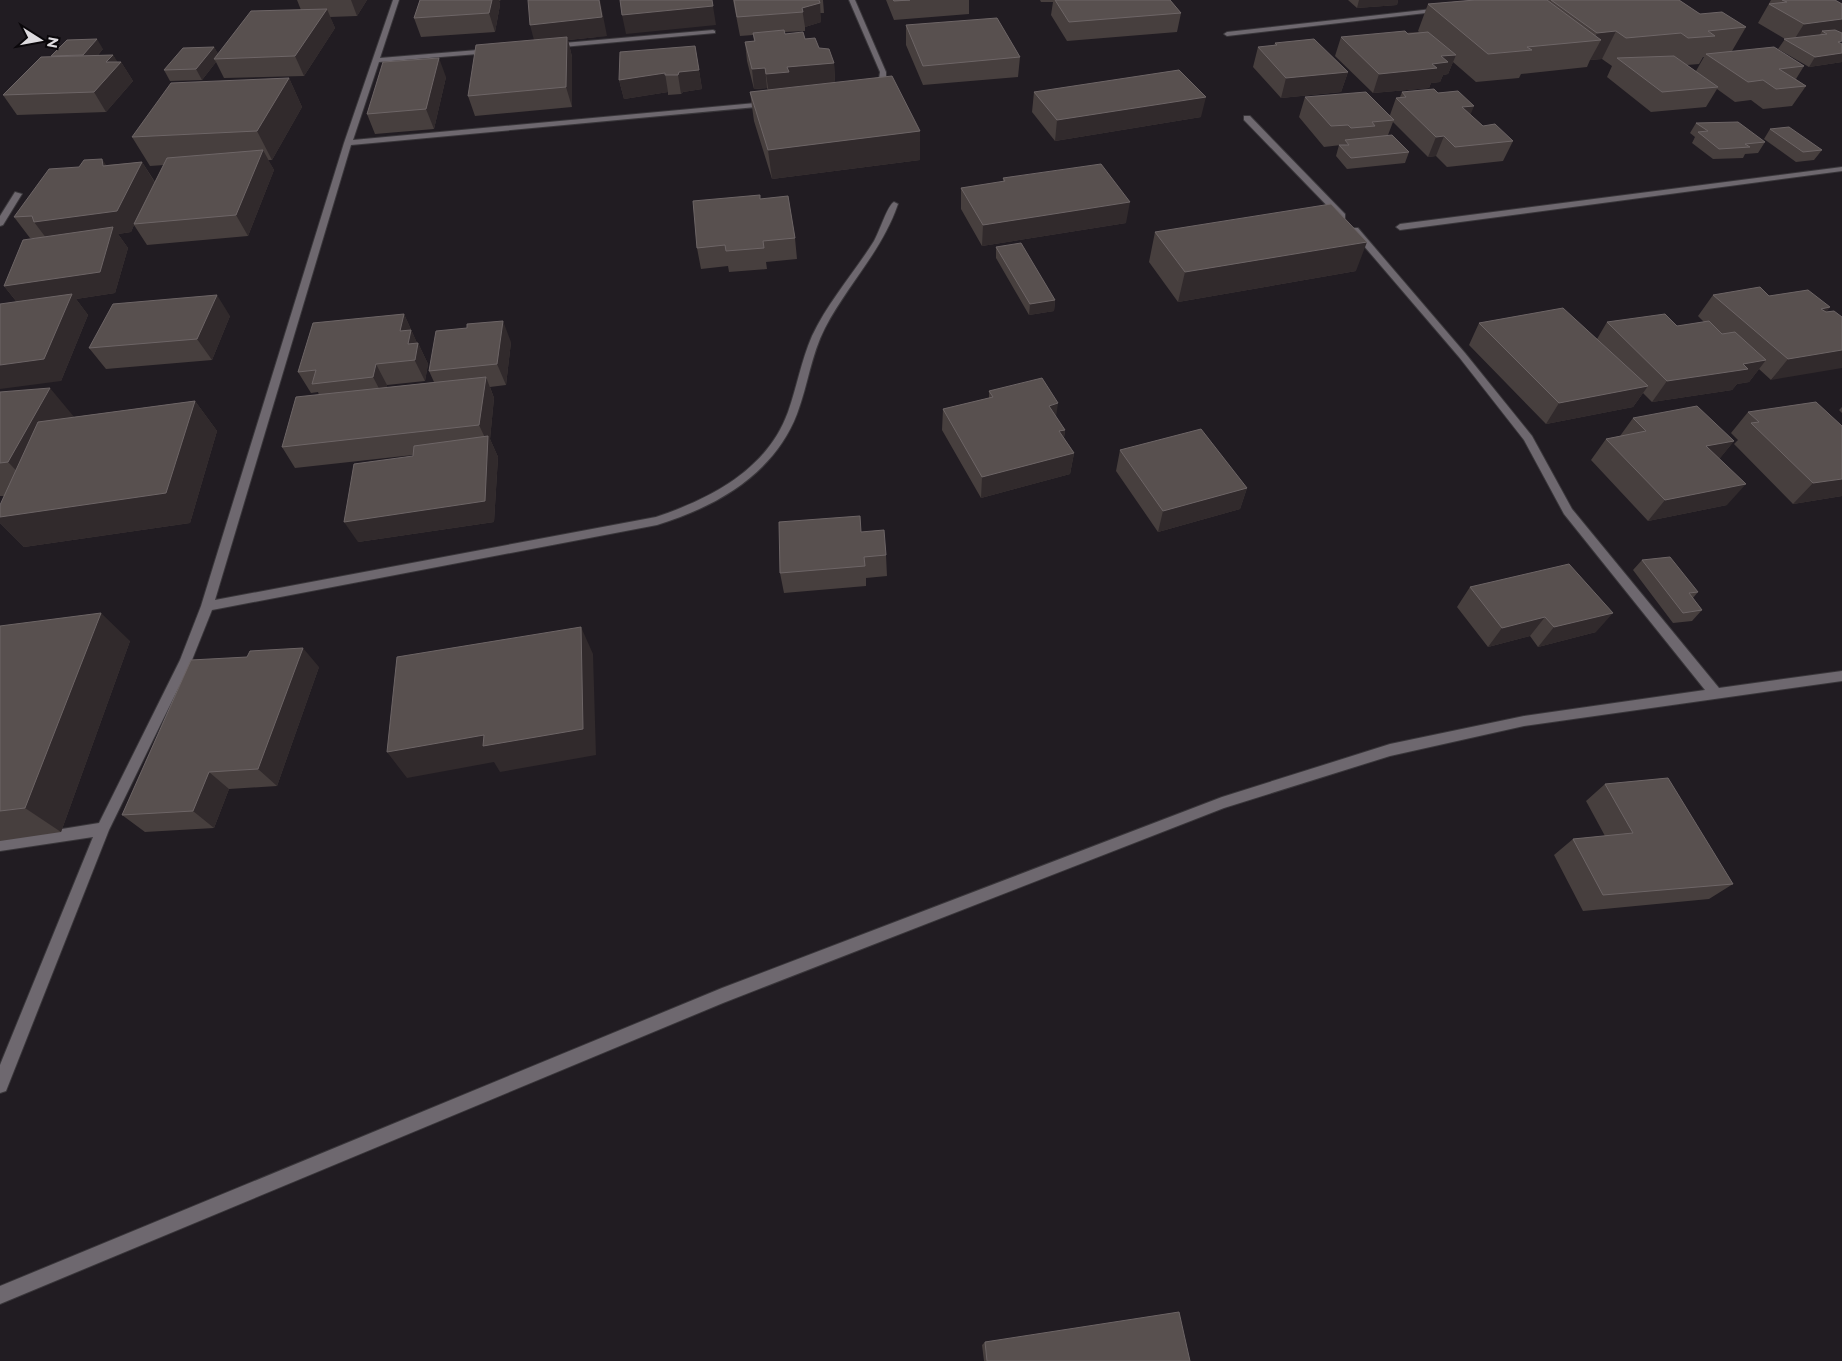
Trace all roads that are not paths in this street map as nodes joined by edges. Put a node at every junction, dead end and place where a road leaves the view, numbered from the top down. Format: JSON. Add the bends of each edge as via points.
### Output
{"nodes":[{"id":1,"x":396,"y":0,"type":"edge"},
{"id":2,"x":852,"y":0,"type":"edge"},
{"id":3,"x":1452,"y":9,"type":"edge"},
{"id":4,"x":713,"y":32,"type":"edge"},
{"id":5,"x":1227,"y":34,"type":"dead end"},
{"id":6,"x":544,"y":46,"type":"edge"},
{"id":7,"x":494,"y":50,"type":"edge"},
{"id":8,"x":375,"y":60,"type":"junction"},
{"id":9,"x":862,"y":94,"type":"edge"},
{"id":10,"x":780,"y":103,"type":"edge"},
{"id":11,"x":1247,"y":118,"type":"dead end"},
{"id":12,"x":348,"y":144,"type":"junction"},
{"id":13,"x":1842,"y":169,"type":"edge"},
{"id":14,"x":18,"y":194,"type":"dead end"},
{"id":15,"x":894,"y":204,"type":"dead end"},
{"id":16,"x":0,"y":223,"type":"edge"},
{"id":17,"x":1400,"y":227,"type":"dead end"},
{"id":18,"x":207,"y":606,"type":"junction"},
{"id":19,"x":1842,"y":676,"type":"edge"},
{"id":20,"x":1715,"y":693,"type":"junction"},
{"id":21,"x":103,"y":829,"type":"junction"},
{"id":22,"x":0,"y":846,"type":"edge"},
{"id":23,"x":0,"y":1085,"type":"edge"},
{"id":24,"x":0,"y":1295,"type":"edge"}],
"edges":[{"from":1,"to":8,"type":"street"},
{"from":2,"to":9,"type":"street","via":[[883,72],[879,84]]},
{"from":3,"to":5,"type":"street"},
{"from":4,"to":6,"type":"street"},
{"from":7,"to":8,"type":"street"},
{"from":8,"to":12,"type":"street"},
{"from":10,"to":12,"type":"street"},
{"from":11,"to":20,"type":"street","via":[[1347,221],[1462,355],[1528,438],[1568,512]]},
{"from":12,"to":18,"type":"street"},
{"from":13,"to":17,"type":"street"},
{"from":14,"to":16,"type":"street"},
{"from":15,"to":18,"type":"street","via":[[889,224],[820,328],[783,437],[760,464],[721,494],[689,511],[658,520]]},
{"from":18,"to":21,"type":"street","via":[[167,701]]},
{"from":19,"to":20,"type":"street"},
{"from":20,"to":24,"type":"street","via":[[1524,721],[1390,750],[1222,803],[722,996]]},
{"from":21,"to":22,"type":"street"},
{"from":21,"to":23,"type":"street"}]}
